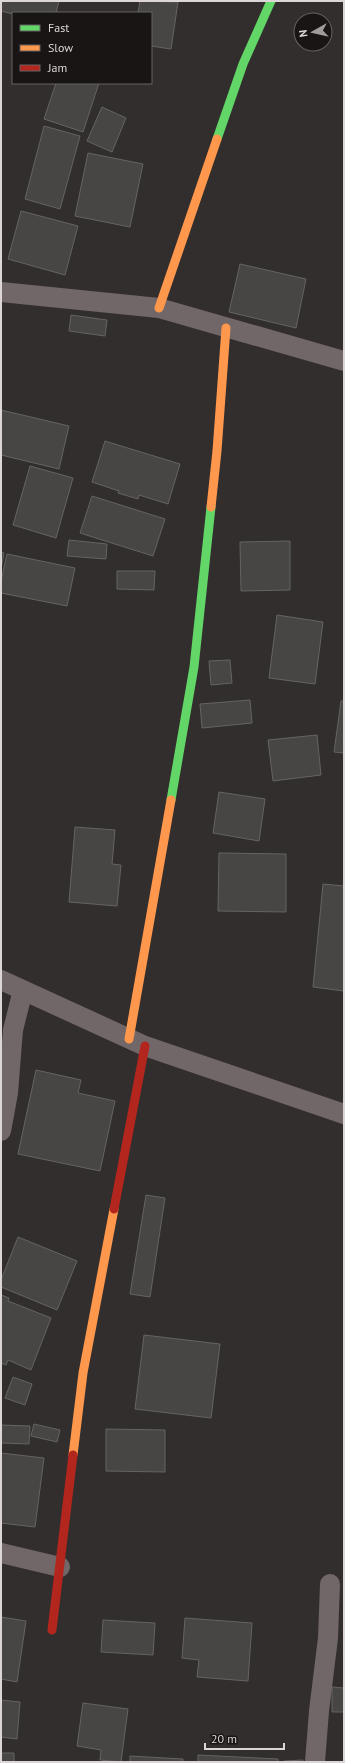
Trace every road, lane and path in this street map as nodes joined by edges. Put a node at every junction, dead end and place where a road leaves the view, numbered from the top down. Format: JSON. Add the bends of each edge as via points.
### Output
{"nodes":[{"id":1,"x":271,"y":1,"type":"edge"},
{"id":2,"x":1,"y":292,"type":"edge"},
{"id":3,"x":159,"y":308,"type":"junction"},
{"id":4,"x":226,"y":328,"type":"junction"},
{"id":5,"x":344,"y":361,"type":"edge"},
{"id":6,"x":1,"y":980,"type":"edge"},
{"id":7,"x":23,"y":990,"type":"junction"},
{"id":8,"x":137,"y":1042,"type":"junction"},
{"id":9,"x":344,"y":1114,"type":"edge"},
{"id":10,"x":1,"y":1131,"type":"edge"},
{"id":11,"x":1,"y":1553,"type":"edge"},
{"id":12,"x":60,"y":1567,"type":"junction"},
{"id":13,"x":330,"y":1584,"type":"dead end"},
{"id":14,"x":52,"y":1630,"type":"dead end"},
{"id":15,"x":315,"y":1762,"type":"edge"}],
"edges":[{"from":1,"to":3,"type":"street","via":[[243,64]]},
{"from":2,"to":3,"type":"street"},
{"from":3,"to":4,"type":"street"},
{"from":4,"to":5,"type":"street"},
{"from":4,"to":8,"type":"street","via":[[217,451],[194,667]]},
{"from":6,"to":7,"type":"street"},
{"from":7,"to":8,"type":"street"},
{"from":7,"to":10,"type":"street","via":[[13,1030],[8,1093]]},
{"from":8,"to":9,"type":"street"},
{"from":8,"to":12,"type":"street","via":[[83,1373]]},
{"from":11,"to":12,"type":"street"},
{"from":12,"to":14,"type":"street"},
{"from":13,"to":15,"type":"street","via":[[328,1638]]}]}
